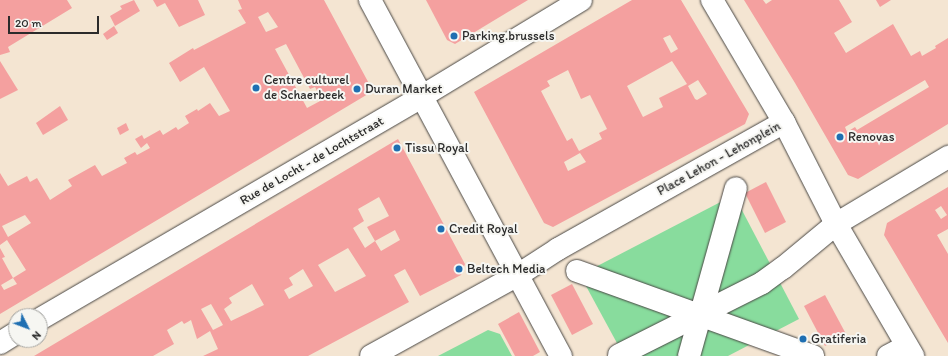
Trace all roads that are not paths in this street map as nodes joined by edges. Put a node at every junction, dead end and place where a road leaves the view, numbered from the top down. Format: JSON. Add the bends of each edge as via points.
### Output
{"nodes":[{"id":1,"x":370,"y":0,"type":"edge"},
{"id":2,"x":581,"y":0,"type":"edge"},
{"id":3,"x":712,"y":0,"type":"edge"},
{"id":4,"x":421,"y":97,"type":"junction"},
{"id":5,"x":784,"y":122,"type":"junction"},
{"id":6,"x":948,"y":157,"type":"edge"},
{"id":7,"x":736,"y":188,"type":"dead end"},
{"id":8,"x":836,"y":224,"type":"junction"},
{"id":9,"x":577,"y":271,"type":"dead end"},
{"id":10,"x":518,"y":274,"type":"junction"},
{"id":11,"x":700,"y":314,"type":"junction"},
{"id":12,"x":48,"y":315,"type":"edge"},
{"id":13,"x":903,"y":353,"type":"edge"},
{"id":14,"x":619,"y":355,"type":"dead end"},
{"id":15,"x":371,"y":356,"type":"edge"},
{"id":16,"x":561,"y":356,"type":"edge"},
{"id":17,"x":689,"y":356,"type":"edge"},
{"id":18,"x":813,"y":356,"type":"edge"}],
"edges":[{"from":1,"to":4,"type":"street"},
{"from":2,"to":4,"type":"street","name":"Rue de Locht - de Lochtstraat"},
{"from":3,"to":5,"type":"street"},
{"from":4,"to":10,"type":"street"},
{"from":4,"to":12,"type":"street","name":"Rue de Locht - de Lochtstraat"},
{"from":5,"to":8,"type":"street","name":"Place Lehon - Lehonplein"},
{"from":5,"to":10,"type":"street","name":"Place Lehon - Lehonplein"},
{"from":6,"to":8,"type":"street"},
{"from":7,"to":11,"type":"street"},
{"from":8,"to":11,"type":"street","via":[[762,283]]},
{"from":8,"to":13,"type":"street","name":"Place Lehon - Lehonplein"},
{"from":9,"to":11,"type":"street"},
{"from":10,"to":15,"type":"street","name":"Place Lehon - Lehonplein"},
{"from":10,"to":16,"type":"street"},
{"from":11,"to":14,"type":"street"},
{"from":11,"to":17,"type":"street"},
{"from":11,"to":18,"type":"street"}]}
